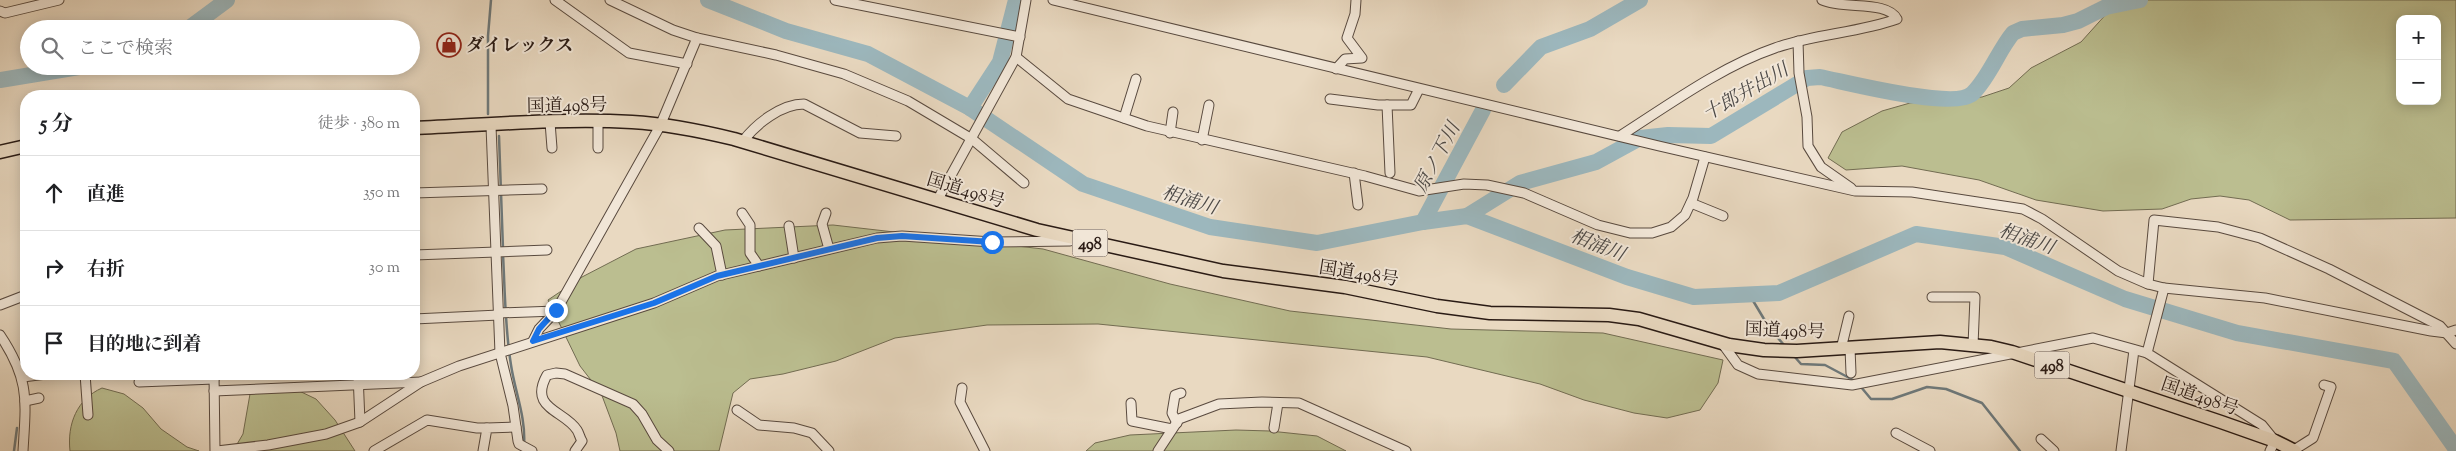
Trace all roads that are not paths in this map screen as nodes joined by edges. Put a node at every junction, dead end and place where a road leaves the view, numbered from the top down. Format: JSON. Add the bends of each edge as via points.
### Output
{"nodes":[{"id":1,"x":59,"y":0,"type":"edge"},
{"id":2,"x":555,"y":0,"type":"edge"},
{"id":3,"x":610,"y":0,"type":"edge"},
{"id":4,"x":835,"y":0,"type":"edge"},
{"id":5,"x":1026,"y":0,"type":"edge"},
{"id":6,"x":1053,"y":0,"type":"edge"},
{"id":7,"x":1356,"y":0,"type":"edge"},
{"id":8,"x":1822,"y":0,"type":"edge"},
{"id":9,"x":0,"y":11,"type":"edge"},
{"id":10,"x":1017,"y":37,"type":"junction"},
{"id":11,"x":698,"y":38,"type":"junction"},
{"id":12,"x":1798,"y":41,"type":"junction"},
{"id":13,"x":1016,"y":57,"type":"junction"},
{"id":14,"x":687,"y":64,"type":"junction"},
{"id":15,"x":1336,"y":69,"type":"junction"},
{"id":16,"x":1136,"y":79,"type":"dead end"},
{"id":17,"x":1419,"y":89,"type":"junction"},
{"id":18,"x":1330,"y":99,"type":"dead end"},
{"id":19,"x":1209,"y":105,"type":"dead end"},
{"id":20,"x":1387,"y":105,"type":"junction"},
{"id":21,"x":1173,"y":112,"type":"dead end"},
{"id":22,"x":1124,"y":118,"type":"junction"},
{"id":23,"x":598,"y":121,"type":"junction"},
{"id":24,"x":550,"y":122,"type":"junction"},
{"id":25,"x":491,"y":126,"type":"junction"},
{"id":26,"x":660,"y":126,"type":"junction"},
{"id":27,"x":420,"y":128,"type":"edge"},
{"id":28,"x":1170,"y":133,"type":"junction"},
{"id":29,"x":896,"y":136,"type":"dead end"},
{"id":30,"x":973,"y":136,"type":"junction"},
{"id":31,"x":1620,"y":136,"type":"junction"},
{"id":32,"x":1202,"y":140,"type":"junction"},
{"id":33,"x":743,"y":141,"type":"junction"},
{"id":34,"x":20,"y":147,"type":"edge"},
{"id":35,"x":552,"y":148,"type":"dead end"},
{"id":36,"x":598,"y":148,"type":"dead end"},
{"id":37,"x":0,"y":152,"type":"edge"},
{"id":38,"x":1705,"y":157,"type":"junction"},
{"id":39,"x":1354,"y":173,"type":"junction"},
{"id":40,"x":1390,"y":173,"type":"dead end"},
{"id":41,"x":1024,"y":183,"type":"dead end"},
{"id":42,"x":542,"y":189,"type":"dead end"},
{"id":43,"x":495,"y":190,"type":"junction"},
{"id":44,"x":1856,"y":191,"type":"junction"},
{"id":45,"x":420,"y":193,"type":"edge"},
{"id":46,"x":938,"y":199,"type":"junction"},
{"id":47,"x":1691,"y":203,"type":"junction"},
{"id":48,"x":1358,"y":205,"type":"dead end"},
{"id":49,"x":742,"y":213,"type":"dead end"},
{"id":50,"x":826,"y":214,"type":"dead end"},
{"id":51,"x":1723,"y":216,"type":"dead end"},
{"id":52,"x":789,"y":226,"type":"dead end"},
{"id":53,"x":699,"y":228,"type":"dead end"},
{"id":54,"x":1081,"y":241,"type":"junction"},
{"id":55,"x":547,"y":250,"type":"dead end"},
{"id":56,"x":830,"y":250,"type":"junction"},
{"id":57,"x":498,"y":251,"type":"junction"},
{"id":58,"x":420,"y":255,"type":"edge"},
{"id":59,"x":794,"y":258,"type":"junction"},
{"id":60,"x":759,"y":266,"type":"junction"},
{"id":61,"x":722,"y":275,"type":"junction"},
{"id":62,"x":2148,"y":284,"type":"junction"},
{"id":63,"x":2163,"y":291,"type":"junction"},
{"id":64,"x":20,"y":297,"type":"edge"},
{"id":65,"x":1932,"y":297,"type":"dead end"},
{"id":66,"x":0,"y":305,"type":"edge"},
{"id":67,"x":556,"y":310,"type":"junction"},
{"id":68,"x":499,"y":314,"type":"junction"},
{"id":69,"x":1848,"y":316,"type":"dead end"},
{"id":70,"x":420,"y":319,"type":"edge"},
{"id":71,"x":2451,"y":332,"type":"edge"},
{"id":72,"x":0,"y":335,"type":"edge"},
{"id":73,"x":533,"y":341,"type":"junction"},
{"id":74,"x":1722,"y":343,"type":"junction"},
{"id":75,"x":2456,"y":344,"type":"edge"},
{"id":76,"x":1973,"y":345,"type":"junction"},
{"id":77,"x":1846,"y":349,"type":"junction"},
{"id":78,"x":2134,"y":350,"type":"junction"},
{"id":79,"x":501,"y":352,"type":"junction"},
{"id":80,"x":2012,"y":352,"type":"junction"},
{"id":81,"x":2147,"y":353,"type":"junction"},
{"id":82,"x":20,"y":373,"type":"edge"},
{"id":83,"x":1851,"y":373,"type":"dead end"},
{"id":84,"x":22,"y":380,"type":"edge"},
{"id":85,"x":85,"y":380,"type":"edge"},
{"id":86,"x":165,"y":380,"type":"edge"},
{"id":87,"x":214,"y":380,"type":"edge"},
{"id":88,"x":358,"y":380,"type":"edge"},
{"id":89,"x":140,"y":382,"type":"dead end"},
{"id":90,"x":421,"y":382,"type":"junction"},
{"id":91,"x":2324,"y":384,"type":"dead end"},
{"id":92,"x":358,"y":385,"type":"junction"},
{"id":93,"x":962,"y":388,"type":"dead end"},
{"id":94,"x":2129,"y":390,"type":"junction"},
{"id":95,"x":214,"y":391,"type":"junction"},
{"id":96,"x":1181,"y":393,"type":"dead end"},
{"id":97,"x":40,"y":398,"type":"dead end"},
{"id":98,"x":25,"y":401,"type":"junction"},
{"id":99,"x":1131,"y":403,"type":"dead end"},
{"id":100,"x":1278,"y":403,"type":"junction"},
{"id":101,"x":736,"y":410,"type":"dead end"},
{"id":102,"x":88,"y":416,"type":"dead end"},
{"id":103,"x":360,"y":422,"type":"junction"},
{"id":104,"x":1174,"y":426,"type":"junction"},
{"id":105,"x":516,"y":427,"type":"junction"},
{"id":106,"x":487,"y":428,"type":"junction"},
{"id":107,"x":1274,"y":428,"type":"dead end"},
{"id":108,"x":1896,"y":433,"type":"dead end"},
{"id":109,"x":2273,"y":446,"type":"edge"},
{"id":110,"x":531,"y":450,"type":"edge"},
{"id":111,"x":23,"y":451,"type":"edge"},
{"id":112,"x":220,"y":451,"type":"edge"},
{"id":113,"x":374,"y":451,"type":"edge"},
{"id":114,"x":483,"y":451,"type":"edge"},
{"id":115,"x":575,"y":451,"type":"edge"},
{"id":116,"x":669,"y":451,"type":"edge"},
{"id":117,"x":829,"y":451,"type":"edge"},
{"id":118,"x":985,"y":451,"type":"edge"},
{"id":119,"x":1158,"y":451,"type":"edge"},
{"id":120,"x":1406,"y":451,"type":"edge"},
{"id":121,"x":1930,"y":451,"type":"edge"},
{"id":122,"x":2121,"y":451,"type":"edge"},
{"id":123,"x":2294,"y":451,"type":"edge"}],
"edges":[{"from":1,"to":9,"type":"street","via":[[5,13]]},
{"from":2,"to":14,"type":"street","via":[[629,53]]},
{"from":3,"to":11,"type":"street","via":[[673,30]]},
{"from":4,"to":10,"type":"street"},
{"from":5,"to":10,"type":"street"},
{"from":6,"to":15,"type":"street"},
{"from":7,"to":15,"type":"street","via":[[1347,38],[1362,58],[1345,59]]},
{"from":8,"to":12,"type":"street","via":[[1843,5],[1868,3],[1884,6],[1894,12],[1896,19]]},
{"from":10,"to":13,"type":"street"},
{"from":11,"to":14,"type":"street"},
{"from":11,"to":30,"type":"street","via":[[844,74],[908,101]]},
{"from":12,"to":31,"type":"street","via":[[1747,58]]},
{"from":12,"to":44,"type":"street","via":[[1808,146],[1821,167]]},
{"from":13,"to":22,"type":"street","via":[[1068,99]]},
{"from":13,"to":30,"type":"street"},
{"from":14,"to":26,"type":"street"},
{"from":15,"to":17,"type":"street"},
{"from":16,"to":22,"type":"street"},
{"from":17,"to":20,"type":"street","via":[[1411,105]]},
{"from":17,"to":31,"type":"street"},
{"from":18,"to":20,"type":"street"},
{"from":19,"to":32,"type":"street"},
{"from":20,"to":40,"type":"street"},
{"from":21,"to":28,"type":"street"},
{"from":22,"to":28,"type":"street"},
{"from":23,"to":24,"type":"highway","name":"国道498号","number":"498"},
{"from":23,"to":26,"type":"highway","name":"国道498号","number":"498"},
{"from":23,"to":36,"type":"street"},
{"from":24,"to":25,"type":"highway","name":"国道498号","number":"498"},
{"from":24,"to":35,"type":"street"},
{"from":25,"to":27,"type":"highway","name":"国道498号","number":"498"},
{"from":25,"to":43,"type":"street"},
{"from":26,"to":33,"type":"highway","name":"国道498号","number":"498","via":[[702,131]]},
{"from":26,"to":67,"type":"street"},
{"from":28,"to":32,"type":"street"},
{"from":29,"to":33,"type":"street","via":[[860,133],[804,104],[797,104],[788,106],[752,129]]},
{"from":30,"to":41,"type":"street"},
{"from":30,"to":46,"type":"street"},
{"from":31,"to":38,"type":"street"},
{"from":32,"to":39,"type":"street"},
{"from":33,"to":46,"type":"highway","name":"国道498号","number":"498"},
{"from":34,"to":37,"type":"highway"},
{"from":38,"to":44,"type":"street"},
{"from":38,"to":47,"type":"street"},
{"from":39,"to":47,"type":"street","via":[[1418,191],[1464,184],[1506,189],[1630,234],[1652,233],[1671,227],[1685,215]]},
{"from":39,"to":48,"type":"street"},
{"from":42,"to":43,"type":"street"},
{"from":43,"to":45,"type":"street"},
{"from":43,"to":57,"type":"street"},
{"from":44,"to":62,"type":"street","via":[[1912,192],[2023,209],[2042,218],[2118,271]]},
{"from":46,"to":54,"type":"highway","name":"国道498号","number":"498"},
{"from":47,"to":51,"type":"street"},
{"from":49,"to":60,"type":"street","via":[[750,225],[750,253]]},
{"from":50,"to":56,"type":"street","via":[[822,224]]},
{"from":52,"to":59,"type":"street"},
{"from":53,"to":61,"type":"street","via":[[716,246]]},
{"from":54,"to":56,"type":"street","via":[[992,242],[902,236],[877,238]]},
{"from":54,"to":74,"type":"highway","name":"国道498号","number":"498","via":[[1215,269],[1345,287],[1454,308],[1490,313],[1609,315],[1639,319]]},
{"from":55,"to":57,"type":"street"},
{"from":56,"to":59,"type":"street"},
{"from":57,"to":58,"type":"street"},
{"from":57,"to":68,"type":"street"},
{"from":59,"to":60,"type":"street"},
{"from":60,"to":61,"type":"street"},
{"from":61,"to":73,"type":"street","via":[[654,303]]},
{"from":62,"to":63,"type":"street"},
{"from":62,"to":71,"type":"street","via":[[2154,220],[2218,227],[2260,238],[2329,269]]},
{"from":63,"to":71,"type":"street","via":[[2265,298]]},
{"from":63,"to":81,"type":"street"},
{"from":64,"to":66,"type":"street"},
{"from":65,"to":76,"type":"street","via":[[1975,297]]},
{"from":67,"to":68,"type":"street"},
{"from":67,"to":73,"type":"street"},
{"from":68,"to":70,"type":"street"},
{"from":68,"to":79,"type":"street"},
{"from":69,"to":77,"type":"street"},
{"from":71,"to":75,"type":"street"},
{"from":72,"to":82,"type":"street"},
{"from":73,"to":79,"type":"street"},
{"from":74,"to":77,"type":"highway","name":"国道498号","number":"498","via":[[1771,351]]},
{"from":74,"to":80,"type":"street","via":[[1738,365],[1758,374],[1852,385]]},
{"from":76,"to":77,"type":"highway","name":"国道498号","number":"498","via":[[1940,342]]},
{"from":76,"to":80,"type":"highway","name":"国道498号","number":"498"},
{"from":77,"to":83,"type":"street"},
{"from":78,"to":80,"type":"street","via":[[2093,338]]},
{"from":78,"to":81,"type":"street"},
{"from":78,"to":94,"type":"street"},
{"from":79,"to":90,"type":"street"},
{"from":79,"to":105,"type":"street"},
{"from":80,"to":94,"type":"highway","name":"国道498号","number":"498"},
{"from":81,"to":109,"type":"street","via":[[2262,425]]},
{"from":84,"to":98,"type":"street"},
{"from":85,"to":102,"type":"street"},
{"from":86,"to":89,"type":"street"},
{"from":87,"to":95,"type":"street"},
{"from":88,"to":92,"type":"street"},
{"from":90,"to":92,"type":"street"},
{"from":90,"to":103,"type":"street"},
{"from":91,"to":123,"type":"street","via":[[2331,387],[2313,438]]},
{"from":92,"to":95,"type":"street"},
{"from":92,"to":103,"type":"street"},
{"from":93,"to":118,"type":"street","via":[[960,402]]},
{"from":94,"to":109,"type":"highway","name":"国道498号","number":"498"},
{"from":94,"to":122,"type":"street"},
{"from":95,"to":112,"type":"street"},
{"from":96,"to":104,"type":"street","via":[[1175,395]]},
{"from":97,"to":98,"type":"street"},
{"from":98,"to":111,"type":"street","via":[[27,414]]},
{"from":99,"to":104,"type":"street","via":[[1132,421]]},
{"from":100,"to":104,"type":"street","via":[[1219,404],[1179,419]]},
{"from":100,"to":107,"type":"street"},
{"from":100,"to":120,"type":"street","via":[[1299,403]]},
{"from":101,"to":117,"type":"street","via":[[758,425],[812,433]]},
{"from":103,"to":112,"type":"street","via":[[326,434]]},
{"from":104,"to":119,"type":"street"},
{"from":105,"to":106,"type":"street"},
{"from":105,"to":110,"type":"street","via":[[519,444]]},
{"from":106,"to":113,"type":"street","via":[[427,420],[399,441]]},
{"from":106,"to":114,"type":"street"},
{"from":108,"to":121,"type":"street"},
{"from":109,"to":123,"type":"highway","name":"国道498号","number":"498"},
{"from":115,"to":116,"type":"street","via":[[582,442],[577,430],[545,405],[542,384],[547,375],[565,374],[633,404],[657,440]]}]}
